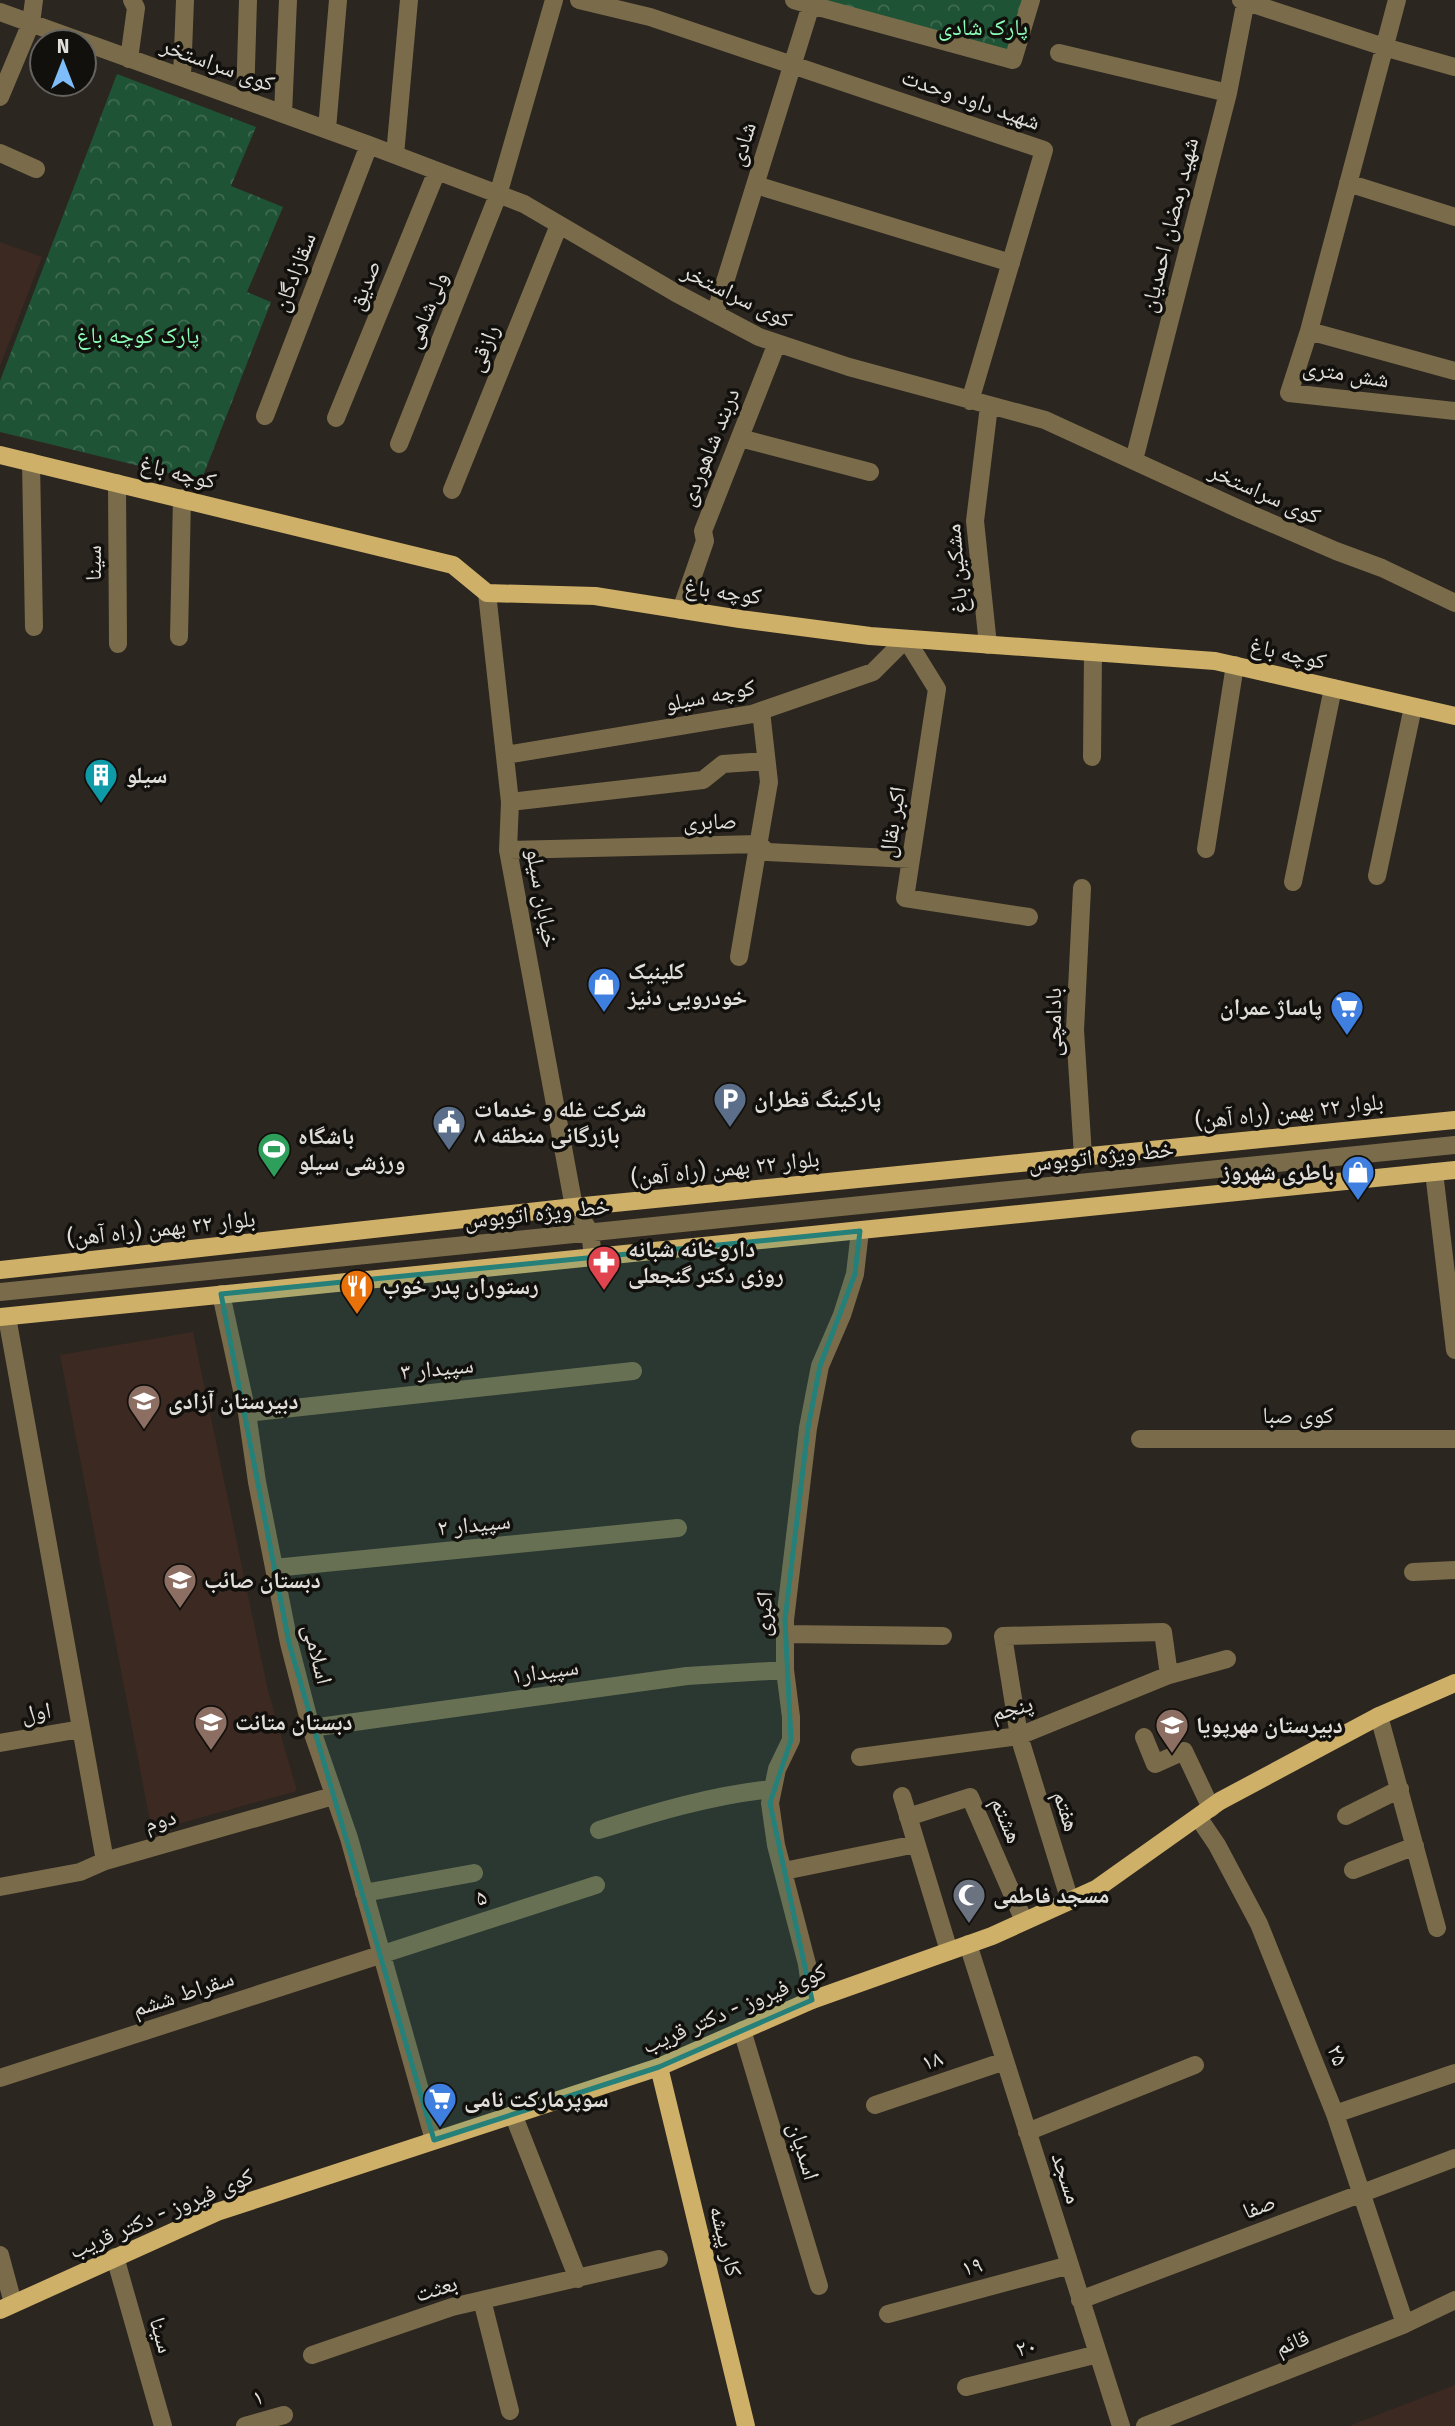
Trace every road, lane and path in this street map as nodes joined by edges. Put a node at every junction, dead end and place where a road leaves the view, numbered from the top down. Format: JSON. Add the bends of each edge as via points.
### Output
{"nodes":[{"id":1,"x":34,"y":0,"type":"edge"},
{"id":2,"x":132,"y":0,"type":"edge"},
{"id":3,"x":185,"y":0,"type":"edge"},
{"id":4,"x":248,"y":0,"type":"edge"},
{"id":5,"x":288,"y":0,"type":"edge"},
{"id":6,"x":338,"y":0,"type":"edge"},
{"id":7,"x":409,"y":0,"type":"edge"},
{"id":8,"x":554,"y":0,"type":"edge"},
{"id":9,"x":579,"y":0,"type":"edge"},
{"id":10,"x":1031,"y":0,"type":"edge"},
{"id":11,"x":1244,"y":0,"type":"edge"},
{"id":12,"x":1397,"y":0,"type":"edge"},
{"id":13,"x":802,"y":3,"type":"edge"},
{"id":14,"x":0,"y":12,"type":"edge"},
{"id":15,"x":31,"y":23,"type":"junction"},
{"id":16,"x":45,"y":28,"type":"edge"},
{"id":17,"x":98,"y":47,"type":"edge"},
{"id":18,"x":1384,"y":47,"type":"junction"},
{"id":19,"x":1059,"y":53,"type":"dead end"},
{"id":20,"x":129,"y":59,"type":"junction"},
{"id":21,"x":793,"y":64,"type":"junction"},
{"id":22,"x":1455,"y":67,"type":"edge"},
{"id":23,"x":182,"y":77,"type":"junction"},
{"id":24,"x":1228,"y":93,"type":"junction"},
{"id":25,"x":0,"y":97,"type":"edge"},
{"id":26,"x":245,"y":100,"type":"junction"},
{"id":27,"x":283,"y":114,"type":"junction"},
{"id":28,"x":327,"y":130,"type":"junction"},
{"id":29,"x":369,"y":145,"type":"junction"},
{"id":30,"x":0,"y":153,"type":"edge"},
{"id":31,"x":395,"y":155,"type":"junction"},
{"id":32,"x":36,"y":169,"type":"dead end"},
{"id":33,"x":437,"y":171,"type":"junction"},
{"id":34,"x":1348,"y":183,"type":"junction"},
{"id":35,"x":755,"y":185,"type":"junction"},
{"id":36,"x":498,"y":195,"type":"junction"},
{"id":37,"x":1455,"y":217,"type":"edge"},
{"id":38,"x":559,"y":225,"type":"junction"},
{"id":39,"x":1011,"y":263,"type":"junction"},
{"id":40,"x":715,"y":314,"type":"junction"},
{"id":41,"x":1309,"y":331,"type":"junction"},
{"id":42,"x":777,"y":343,"type":"junction"},
{"id":43,"x":1455,"y":371,"type":"edge"},
{"id":44,"x":970,"y":401,"type":"junction"},
{"id":45,"x":989,"y":405,"type":"junction"},
{"id":46,"x":1455,"y":411,"type":"edge"},
{"id":47,"x":265,"y":416,"type":"dead end"},
{"id":48,"x":336,"y":418,"type":"dead end"},
{"id":49,"x":740,"y":438,"type":"junction"},
{"id":50,"x":399,"y":444,"type":"dead end"},
{"id":51,"x":0,"y":455,"type":"edge"},
{"id":52,"x":1133,"y":460,"type":"junction"},
{"id":53,"x":31,"y":462,"type":"junction"},
{"id":54,"x":870,"y":472,"type":"dead end"},
{"id":55,"x":117,"y":483,"type":"junction"},
{"id":56,"x":452,"y":490,"type":"dead end"},
{"id":57,"x":182,"y":498,"type":"junction"},
{"id":58,"x":488,"y":593,"type":"junction"},
{"id":59,"x":1455,"y":603,"type":"edge"},
{"id":60,"x":681,"y":610,"type":"junction"},
{"id":61,"x":34,"y":627,"type":"dead end"},
{"id":62,"x":179,"y":637,"type":"dead end"},
{"id":63,"x":906,"y":639,"type":"junction"},
{"id":64,"x":118,"y":644,"type":"dead end"},
{"id":65,"x":988,"y":645,"type":"junction"},
{"id":66,"x":1093,"y":652,"type":"junction"},
{"id":67,"x":1235,"y":666,"type":"junction"},
{"id":68,"x":1333,"y":688,"type":"junction"},
{"id":69,"x":1413,"y":707,"type":"junction"},
{"id":70,"x":761,"y":711,"type":"junction"},
{"id":71,"x":1455,"y":716,"type":"edge"},
{"id":72,"x":505,"y":755,"type":"junction"},
{"id":73,"x":1091,"y":757,"type":"dead end"},
{"id":74,"x":766,"y":761,"type":"junction"},
{"id":75,"x":510,"y":803,"type":"junction"},
{"id":76,"x":759,"y":844,"type":"junction"},
{"id":77,"x":1206,"y":849,"type":"dead end"},
{"id":78,"x":508,"y":850,"type":"junction"},
{"id":79,"x":911,"y":859,"type":"junction"},
{"id":80,"x":1377,"y":876,"type":"dead end"},
{"id":81,"x":1293,"y":882,"type":"dead end"},
{"id":82,"x":1082,"y":888,"type":"dead end"},
{"id":83,"x":1029,"y":916,"type":"dead end"},
{"id":84,"x":739,"y":957,"type":"dead end"},
{"id":85,"x":1455,"y":1120,"type":"edge"},
{"id":86,"x":1455,"y":1144,"type":"edge"},
{"id":87,"x":1083,"y":1156,"type":"junction"},
{"id":88,"x":1455,"y":1170,"type":"edge"},
{"id":89,"x":1434,"y":1172,"type":"junction"},
{"id":90,"x":574,"y":1207,"type":"junction"},
{"id":91,"x":859,"y":1231,"type":"junction"},
{"id":92,"x":590,"y":1232,"type":"junction"},
{"id":93,"x":593,"y":1257,"type":"junction"},
{"id":94,"x":0,"y":1270,"type":"edge"},
{"id":95,"x":0,"y":1292,"type":"edge"},
{"id":96,"x":220,"y":1294,"type":"junction"},
{"id":97,"x":3,"y":1317,"type":"edge"},
{"id":98,"x":1455,"y":1350,"type":"edge"},
{"id":99,"x":633,"y":1371,"type":"dead end"},
{"id":100,"x":247,"y":1413,"type":"junction"},
{"id":101,"x":1140,"y":1439,"type":"dead end"},
{"id":102,"x":1455,"y":1439,"type":"edge"},
{"id":103,"x":678,"y":1528,"type":"dead end"},
{"id":104,"x":274,"y":1568,"type":"junction"},
{"id":105,"x":1455,"y":1570,"type":"edge"},
{"id":106,"x":1413,"y":1573,"type":"dead end"},
{"id":107,"x":785,"y":1634,"type":"junction"},
{"id":108,"x":943,"y":1636,"type":"dead end"},
{"id":109,"x":1227,"y":1660,"type":"dead end"},
{"id":110,"x":785,"y":1670,"type":"junction"},
{"id":111,"x":1169,"y":1675,"type":"junction"},
{"id":112,"x":1455,"y":1683,"type":"edge"},
{"id":113,"x":1378,"y":1716,"type":"junction"},
{"id":114,"x":312,"y":1728,"type":"junction"},
{"id":115,"x":81,"y":1729,"type":"junction"},
{"id":116,"x":1019,"y":1736,"type":"junction"},
{"id":117,"x":1144,"y":1737,"type":"dead end"},
{"id":118,"x":0,"y":1743,"type":"edge"},
{"id":119,"x":860,"y":1757,"type":"dead end"},
{"id":120,"x":772,"y":1789,"type":"junction"},
{"id":121,"x":1400,"y":1789,"type":"junction"},
{"id":122,"x":333,"y":1796,"type":"junction"},
{"id":123,"x":902,"y":1797,"type":"dead end"},
{"id":124,"x":1205,"y":1812,"type":"junction"},
{"id":125,"x":1346,"y":1816,"type":"dead end"},
{"id":126,"x":908,"y":1817,"type":"junction"},
{"id":127,"x":599,"y":1830,"type":"dead end"},
{"id":128,"x":916,"y":1844,"type":"junction"},
{"id":129,"x":1415,"y":1846,"type":"junction"},
{"id":130,"x":105,"y":1861,"type":"junction"},
{"id":131,"x":1353,"y":1870,"type":"dead end"},
{"id":132,"x":784,"y":1871,"type":"junction"},
{"id":133,"x":474,"y":1873,"type":"dead end"},
{"id":134,"x":596,"y":1885,"type":"dead end"},
{"id":135,"x":0,"y":1887,"type":"edge"},
{"id":136,"x":364,"y":1893,"type":"junction"},
{"id":137,"x":1070,"y":1901,"type":"junction"},
{"id":138,"x":1024,"y":1922,"type":"junction"},
{"id":139,"x":1437,"y":1928,"type":"dead end"},
{"id":140,"x":968,"y":1944,"type":"junction"},
{"id":141,"x":949,"y":1951,"type":"junction"},
{"id":142,"x":382,"y":1955,"type":"junction"},
{"id":143,"x":812,"y":2000,"type":"junction"},
{"id":144,"x":742,"y":2030,"type":"junction"},
{"id":145,"x":1005,"y":2061,"type":"junction"},
{"id":146,"x":1195,"y":2065,"type":"dead end"},
{"id":147,"x":659,"y":2067,"type":"junction"},
{"id":148,"x":1455,"y":2073,"type":"edge"},
{"id":149,"x":0,"y":2078,"type":"edge"},
{"id":150,"x":875,"y":2105,"type":"dead end"},
{"id":151,"x":513,"y":2114,"type":"junction"},
{"id":152,"x":1335,"y":2114,"type":"junction"},
{"id":153,"x":1027,"y":2132,"type":"junction"},
{"id":154,"x":434,"y":2140,"type":"junction"},
{"id":155,"x":1455,"y":2158,"type":"edge"},
{"id":156,"x":1363,"y":2193,"type":"junction"},
{"id":157,"x":0,"y":2255,"type":"edge"},
{"id":158,"x":115,"y":2258,"type":"junction"},
{"id":159,"x":659,"y":2259,"type":"dead end"},
{"id":160,"x":1070,"y":2265,"type":"junction"},
{"id":161,"x":578,"y":2279,"type":"junction"},
{"id":162,"x":819,"y":2286,"type":"dead end"},
{"id":163,"x":482,"y":2300,"type":"junction"},
{"id":164,"x":1080,"y":2300,"type":"junction"},
{"id":165,"x":1455,"y":2300,"type":"edge"},
{"id":166,"x":6,"y":2306,"type":"edge"},
{"id":167,"x":888,"y":2314,"type":"dead end"},
{"id":168,"x":1405,"y":2324,"type":"junction"},
{"id":169,"x":1098,"y":2354,"type":"junction"},
{"id":170,"x":312,"y":2356,"type":"dead end"},
{"id":171,"x":967,"y":2387,"type":"dead end"},
{"id":172,"x":510,"y":2411,"type":"dead end"},
{"id":173,"x":284,"y":2415,"type":"dead end"},
{"id":174,"x":163,"y":2426,"type":"edge"},
{"id":175,"x":245,"y":2426,"type":"edge"},
{"id":176,"x":746,"y":2426,"type":"edge"},
{"id":177,"x":1121,"y":2426,"type":"edge"},
{"id":178,"x":1145,"y":2426,"type":"edge"}],
"edges":[{"from":1,"to":15,"type":"street"},
{"from":2,"to":20,"type":"street","via":[[136,8]]},
{"from":3,"to":23,"type":"street"},
{"from":4,"to":26,"type":"street"},
{"from":5,"to":27,"type":"street"},
{"from":6,"to":28,"type":"street"},
{"from":7,"to":31,"type":"street"},
{"from":8,"to":36,"type":"street","name":"ولی‌شاهی"},
{"from":9,"to":21,"type":"street","via":[[650,17]]},
{"from":10,"to":13,"type":"street","via":[[1013,60]]},
{"from":11,"to":18,"type":"street"},
{"from":11,"to":24,"type":"street","name":"شهید رمضان احمدیان"},
{"from":12,"to":18,"type":"street"},
{"from":13,"to":21,"type":"street","name":"شادی"},
{"from":14,"to":15,"type":"street","name":"کوی سراستخر"},
{"from":15,"to":16,"type":"street","name":"کوی سراستخر"},
{"from":15,"to":25,"type":"street"},
{"from":17,"to":20,"type":"street","name":"کوی سراستخر"},
{"from":18,"to":22,"type":"street"},
{"from":18,"to":34,"type":"street"},
{"from":19,"to":24,"type":"street"},
{"from":20,"to":23,"type":"street","name":"کوی سراستخر"},
{"from":21,"to":35,"type":"street","name":"شادی"},
{"from":21,"to":39,"type":"street","name":"شهید داود وحدت","via":[[1044,150]]},
{"from":23,"to":26,"type":"street","name":"کوی سراستخر"},
{"from":24,"to":52,"type":"street","name":"شهید رمضان احمدیان"},
{"from":26,"to":27,"type":"street","name":"کوی سراستخر"},
{"from":27,"to":28,"type":"street","name":"کوی سراستخر"},
{"from":28,"to":29,"type":"street","name":"کوی سراستخر"},
{"from":29,"to":31,"type":"street","name":"کوی سراستخر"},
{"from":29,"to":47,"type":"street","name":"سقازادگان"},
{"from":30,"to":32,"type":"street"},
{"from":31,"to":33,"type":"street","name":"کوی سراستخر"},
{"from":33,"to":36,"type":"street","name":"کوی سراستخر"},
{"from":33,"to":48,"type":"street","name":"صدیق"},
{"from":34,"to":37,"type":"street"},
{"from":34,"to":41,"type":"street"},
{"from":35,"to":39,"type":"street"},
{"from":35,"to":40,"type":"street","name":"شادی"},
{"from":36,"to":38,"type":"street","name":"کوی سراستخر"},
{"from":36,"to":50,"type":"street","name":"ولی‌شاهی"},
{"from":38,"to":40,"type":"street","name":"کوی سراستخر"},
{"from":38,"to":56,"type":"street","name":"رازقی"},
{"from":39,"to":44,"type":"street","name":"شهید داود وحدت"},
{"from":40,"to":42,"type":"street","name":"کوی سراستخر"},
{"from":41,"to":43,"type":"street"},
{"from":41,"to":46,"type":"street","name":"شش متری","via":[[1289,393]]},
{"from":42,"to":44,"type":"street","name":"کوی سراستخر"},
{"from":42,"to":49,"type":"street","name":"دربند شاهوردی"},
{"from":44,"to":45,"type":"street","name":"کوی سراستخر"},
{"from":45,"to":52,"type":"street","name":"کوی سراستخر","via":[[1045,420]]},
{"from":45,"to":65,"type":"street","name":"مشکین باغ","via":[[975,521]]},
{"from":49,"to":54,"type":"street"},
{"from":49,"to":60,"type":"street","name":"دربند شاهوردی","via":[[703,531],[705,541]]},
{"from":51,"to":53,"type":"main road","name":"کوچه باغ"},
{"from":52,"to":59,"type":"street","name":"کوی سراستخر"},
{"from":53,"to":55,"type":"main road","name":"کوچه باغ"},
{"from":53,"to":61,"type":"street"},
{"from":55,"to":57,"type":"main road","name":"کوچه باغ"},
{"from":55,"to":64,"type":"street","name":"سینا"},
{"from":57,"to":58,"type":"main road","name":"کوچه باغ","via":[[453,565]]},
{"from":57,"to":62,"type":"street"},
{"from":58,"to":60,"type":"main road","name":"کوچه باغ","via":[[595,596]]},
{"from":58,"to":72,"type":"street","name":"خیابان سیلو"},
{"from":60,"to":63,"type":"main road","name":"کوچه باغ"},
{"from":63,"to":65,"type":"main road","name":"کوچه باغ"},
{"from":63,"to":70,"type":"street","name":"کوچه سیلو","via":[[873,672]]},
{"from":63,"to":79,"type":"street","name":"اکبر بقال","via":[[937,689]]},
{"from":65,"to":66,"type":"main road","name":"کوچه باغ"},
{"from":66,"to":67,"type":"main road","name":"کوچه باغ"},
{"from":66,"to":73,"type":"street"},
{"from":67,"to":68,"type":"main road","name":"کوچه باغ"},
{"from":67,"to":77,"type":"street"},
{"from":68,"to":69,"type":"main road","name":"کوچه باغ"},
{"from":68,"to":81,"type":"street"},
{"from":69,"to":71,"type":"main road","name":"کوچه باغ"},
{"from":69,"to":80,"type":"street"},
{"from":70,"to":72,"type":"street","name":"کوچه سیلو"},
{"from":70,"to":74,"type":"street"},
{"from":72,"to":75,"type":"street","name":"خیابان سیلو"},
{"from":74,"to":75,"type":"street","via":[[723,764],[703,780]]},
{"from":74,"to":76,"type":"street","via":[[769,782]]},
{"from":75,"to":78,"type":"street","name":"خیابان سیلو"},
{"from":76,"to":78,"type":"street","name":"صابری"},
{"from":76,"to":79,"type":"street","name":"صابری","via":[[767,852]]},
{"from":76,"to":84,"type":"street"},
{"from":78,"to":90,"type":"street","name":"خیابان سیلو"},
{"from":79,"to":83,"type":"street","name":"اکبر بقال","via":[[905,898]]},
{"from":82,"to":87,"type":"street","name":"بادامچی","via":[[1075,1030]]},
{"from":85,"to":87,"type":"main road","name":"بلوار ۲۲ بهمن (راه آهن)"},
{"from":86,"to":92,"type":"street","name":"خط ویژه اتوبوس"},
{"from":87,"to":90,"type":"main road","name":"بلوار ۲۲ بهمن (راه آهن)"},
{"from":88,"to":89,"type":"main road"},
{"from":89,"to":91,"type":"main road"},
{"from":89,"to":98,"type":"street"},
{"from":90,"to":92,"type":"street"},
{"from":90,"to":94,"type":"main road","name":"بلوار ۲۲ بهمن (راه آهن)"},
{"from":91,"to":93,"type":"main road"},
{"from":91,"to":107,"type":"street","name":"اکبری","via":[[855,1275],[820,1366],[808,1428]]},
{"from":92,"to":93,"type":"street"},
{"from":92,"to":95,"type":"street","name":"خط ویژه اتوبوس"},
{"from":93,"to":96,"type":"main road"},
{"from":96,"to":97,"type":"main road"},
{"from":96,"to":100,"type":"street","name":"اسلامی"},
{"from":97,"to":115,"type":"street"},
{"from":99,"to":100,"type":"street","name":"سپیدار ۳"},
{"from":100,"to":104,"type":"street","name":"اسلامی"},
{"from":101,"to":102,"type":"street","name":"کوی صبا"},
{"from":103,"to":104,"type":"street","name":"سپیدار ۲"},
{"from":104,"to":114,"type":"street","name":"اسلامی"},
{"from":105,"to":106,"type":"street"},
{"from":107,"to":108,"type":"street"},
{"from":107,"to":110,"type":"street","name":"اکبری"},
{"from":109,"to":111,"type":"street","name":"پنجم"},
{"from":110,"to":114,"type":"street","name":"سپیدار۱","via":[[687,1676]]},
{"from":110,"to":120,"type":"street","name":"اکبری","via":[[791,1740]]},
{"from":111,"to":116,"type":"street","name":"پنجم"},
{"from":111,"to":116,"type":"street","name":"هفتم","via":[[1163,1632],[1003,1636]]},
{"from":112,"to":113,"type":"main road","name":"کوی فیروز - دکتر قریب"},
{"from":113,"to":121,"type":"street"},
{"from":113,"to":124,"type":"main road","name":"کوی فیروز - دکتر قریب"},
{"from":114,"to":122,"type":"street","name":"اسلامی"},
{"from":115,"to":118,"type":"street","name":"اول"},
{"from":115,"to":130,"type":"street"},
{"from":116,"to":119,"type":"street","name":"پنجم"},
{"from":116,"to":137,"type":"street","name":"هفتم"},
{"from":117,"to":124,"type":"street","name":"۲۵","via":[[1155,1764],[1184,1751]]},
{"from":120,"to":127,"type":"street","via":[[664,1810]]},
{"from":120,"to":132,"type":"street","name":"اکبری","via":[[776,1845]]},
{"from":121,"to":125,"type":"street"},
{"from":121,"to":129,"type":"street"},
{"from":122,"to":130,"type":"street","name":"دوم"},
{"from":122,"to":136,"type":"street","name":"اسلامی"},
{"from":123,"to":126,"type":"street"},
{"from":124,"to":137,"type":"main road","name":"کوی فیروز - دکتر قریب","via":[[1096,1889]]},
{"from":124,"to":152,"type":"street","name":"۲۵","via":[[1217,1845],[1259,1924]]},
{"from":126,"to":128,"type":"street"},
{"from":126,"to":138,"type":"street","name":"هشتم","via":[[970,1797]]},
{"from":128,"to":132,"type":"street"},
{"from":128,"to":141,"type":"street"},
{"from":129,"to":131,"type":"street"},
{"from":129,"to":139,"type":"street"},
{"from":130,"to":135,"type":"street","name":"دوم","via":[[80,1872]]},
{"from":132,"to":143,"type":"street","name":"اکبری"},
{"from":133,"to":136,"type":"street"},
{"from":134,"to":142,"type":"street","name":"۵"},
{"from":136,"to":142,"type":"street","name":"اسلامی"},
{"from":137,"to":138,"type":"main road","name":"کوی فیروز - دکتر قریب"},
{"from":138,"to":140,"type":"main road","name":"کوی فیروز - دکتر قریب"},
{"from":140,"to":141,"type":"main road","name":"کوی فیروز - دکتر قریب"},
{"from":140,"to":145,"type":"street","name":"مسجد"},
{"from":141,"to":143,"type":"main road","name":"کوی فیروز - دکتر قریب"},
{"from":142,"to":149,"type":"street","name":"سقراط ششم"},
{"from":142,"to":154,"type":"street","name":"اسلامی"},
{"from":143,"to":144,"type":"main road","name":"کوی فیروز - دکتر قریب"},
{"from":144,"to":147,"type":"main road","name":"کوی فیروز - دکتر قریب"},
{"from":144,"to":162,"type":"street","name":"اسدیان"},
{"from":145,"to":150,"type":"street","name":"۱۸"},
{"from":145,"to":153,"type":"street","name":"مسجد"},
{"from":146,"to":153,"type":"street"},
{"from":147,"to":151,"type":"main road","name":"کوی فیروز - دکتر قریب"},
{"from":147,"to":176,"type":"main road","name":"کار پیشه"},
{"from":148,"to":152,"type":"street"},
{"from":151,"to":154,"type":"main road","name":"کوی فیروز - دکتر قریب"},
{"from":151,"to":161,"type":"street"},
{"from":152,"to":156,"type":"street","name":"۲۵"},
{"from":153,"to":160,"type":"street","name":"مسجد"},
{"from":154,"to":158,"type":"main road","name":"کوی فیروز - دکتر قریب","via":[[217,2212]]},
{"from":155,"to":156,"type":"street","name":"صفا"},
{"from":156,"to":164,"type":"street","name":"صفا"},
{"from":156,"to":168,"type":"street","name":"۲۵"},
{"from":157,"to":166,"type":"street"},
{"from":158,"to":166,"type":"main road","name":"کوی فیروز - دکتر قریب"},
{"from":158,"to":174,"type":"street","name":"سینا"},
{"from":159,"to":161,"type":"street","name":"بعثت"},
{"from":160,"to":164,"type":"street","name":"مسجد"},
{"from":160,"to":167,"type":"street","name":"۱۹"},
{"from":161,"to":163,"type":"street","name":"بعثت"},
{"from":163,"to":170,"type":"street","name":"بعثت"},
{"from":163,"to":172,"type":"street"},
{"from":164,"to":169,"type":"street","name":"مسجد"},
{"from":165,"to":168,"type":"street","name":"قائم"},
{"from":168,"to":178,"type":"street","name":"قائم"},
{"from":169,"to":171,"type":"street","name":"۲۰"},
{"from":169,"to":177,"type":"street","name":"مسجد"},
{"from":173,"to":175,"type":"street","name":"۱"}]}
